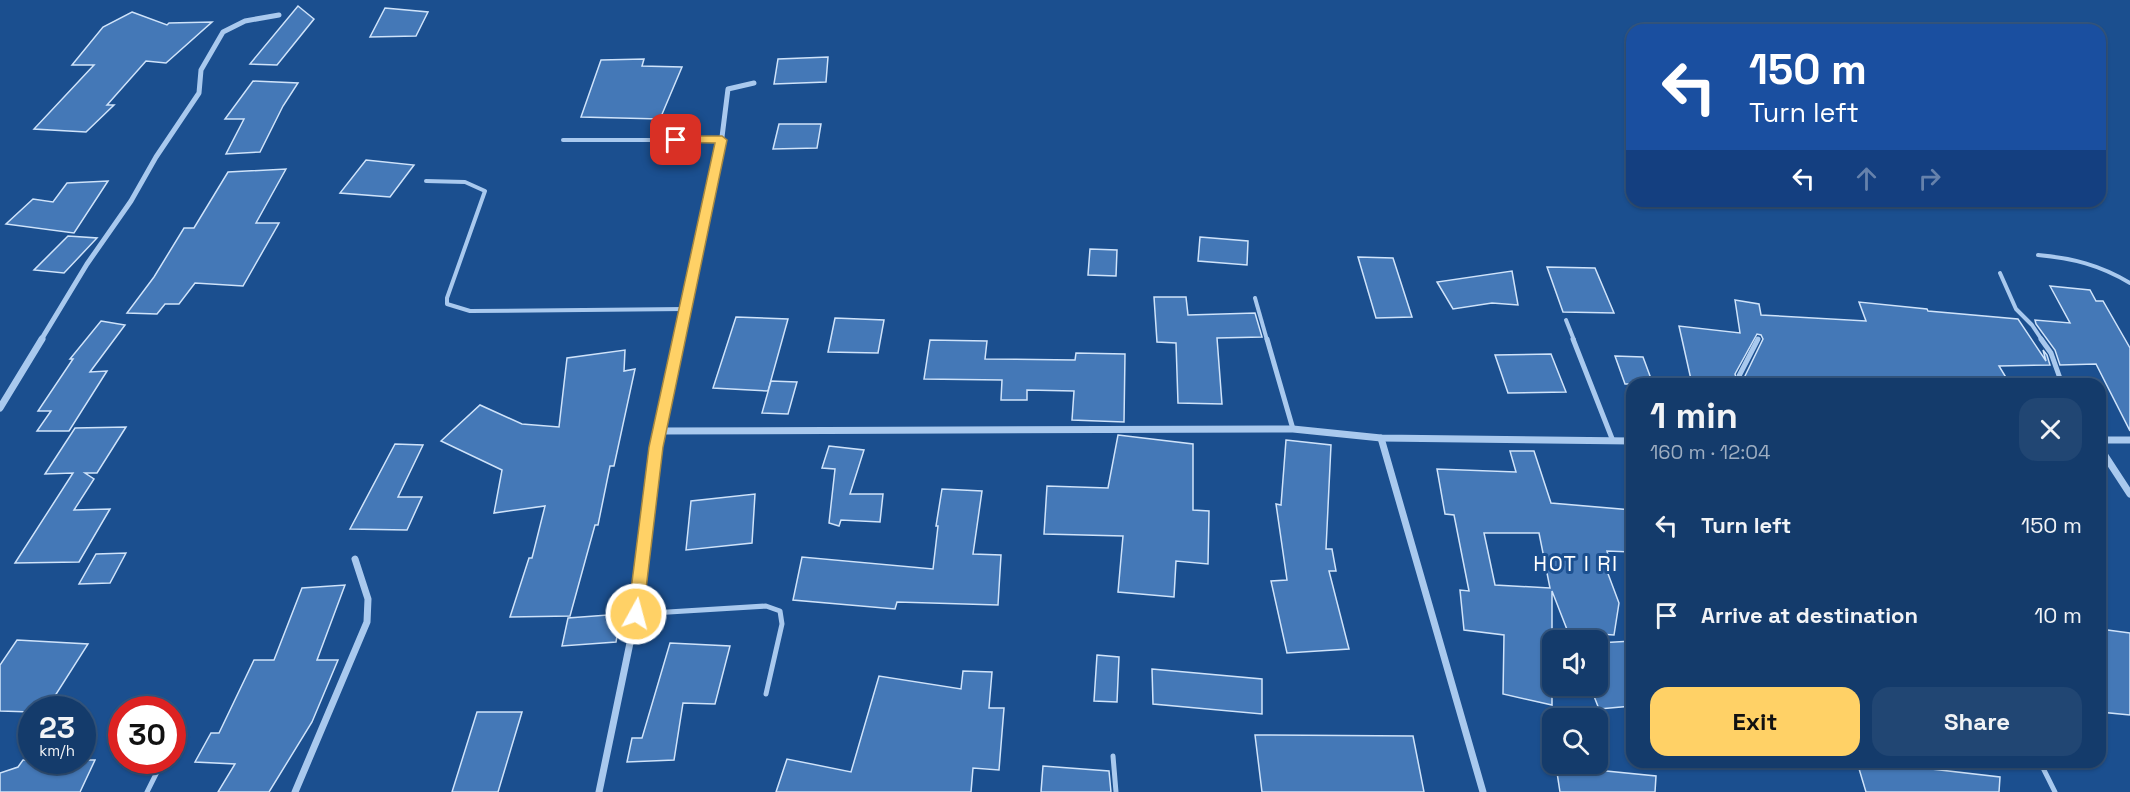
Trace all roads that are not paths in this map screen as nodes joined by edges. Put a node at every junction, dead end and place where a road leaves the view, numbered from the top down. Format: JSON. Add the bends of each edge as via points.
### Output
{"nodes":[{"id":1,"x":279,"y":15,"type":"dead end"},
{"id":2,"x":754,"y":83,"type":"dead end"},
{"id":3,"x":563,"y":140,"type":"dead end"},
{"id":4,"x":722,"y":140,"type":"junction"},
{"id":5,"x":426,"y":181,"type":"dead end"},
{"id":6,"x":2038,"y":255,"type":"dead end"},
{"id":7,"x":2000,"y":273,"type":"dead end"},
{"id":8,"x":2130,"y":283,"type":"edge"},
{"id":9,"x":1255,"y":298,"type":"dead end"},
{"id":10,"x":685,"y":309,"type":"junction"},
{"id":11,"x":1566,"y":320,"type":"dead end"},
{"id":12,"x":1758,"y":339,"type":"dead end"},
{"id":13,"x":1740,"y":378,"type":"edge"},
{"id":14,"x":2060,"y":378,"type":"edge"},
{"id":15,"x":0,"y":408,"type":"edge"},
{"id":16,"x":1293,"y":429,"type":"junction"},
{"id":17,"x":659,"y":431,"type":"junction"},
{"id":18,"x":1380,"y":438,"type":"junction"},
{"id":19,"x":2106,"y":440,"type":"edge"},
{"id":20,"x":2130,"y":440,"type":"edge"},
{"id":21,"x":1613,"y":441,"type":"junction"},
{"id":22,"x":1626,"y":441,"type":"edge"},
{"id":23,"x":2106,"y":457,"type":"edge"},
{"id":24,"x":2130,"y":495,"type":"edge"},
{"id":25,"x":355,"y":559,"type":"dead end"},
{"id":26,"x":636,"y":614,"type":"junction"},
{"id":27,"x":766,"y":694,"type":"dead end"},
{"id":28,"x":1113,"y":756,"type":"dead end"},
{"id":29,"x":2043,"y":768,"type":"edge"},
{"id":30,"x":156,"y":774,"type":"edge"},
{"id":31,"x":147,"y":792,"type":"edge"},
{"id":32,"x":295,"y":792,"type":"edge"},
{"id":33,"x":599,"y":792,"type":"edge"},
{"id":34,"x":1116,"y":792,"type":"edge"},
{"id":35,"x":1483,"y":792,"type":"edge"},
{"id":36,"x":2055,"y":792,"type":"edge"}],
"edges":[{"from":1,"to":15,"type":"street","via":[[245,21],[223,32],[201,70],[199,93],[87,264]]},
{"from":2,"to":4,"type":"street","via":[[728,89]]},
{"from":3,"to":4,"type":"lane"},
{"from":4,"to":10,"type":"street"},
{"from":5,"to":10,"type":"lane","via":[[467,182],[485,191],[447,298],[447,304],[455,309]]},
{"from":6,"to":8,"type":"lane","via":[[2083,259]]},
{"from":7,"to":14,"type":"lane","via":[[2016,309],[2051,354]]},
{"from":9,"to":16,"type":"lane"},
{"from":10,"to":17,"type":"street"},
{"from":11,"to":21,"type":"lane"},
{"from":12,"to":13,"type":"lane"},
{"from":16,"to":17,"type":"street"},
{"from":16,"to":18,"type":"street"},
{"from":17,"to":26,"type":"street"},
{"from":18,"to":21,"type":"street"},
{"from":18,"to":35,"type":"street"},
{"from":19,"to":20,"type":"street"},
{"from":21,"to":22,"type":"street"},
{"from":23,"to":24,"type":"street"},
{"from":25,"to":32,"type":"street","via":[[368,599],[367,621]]},
{"from":26,"to":27,"type":"lane","via":[[766,606],[780,611],[782,624]]},
{"from":26,"to":33,"type":"street"},
{"from":28,"to":34,"type":"lane"},
{"from":29,"to":36,"type":"lane"},
{"from":30,"to":31,"type":"lane"}]}
